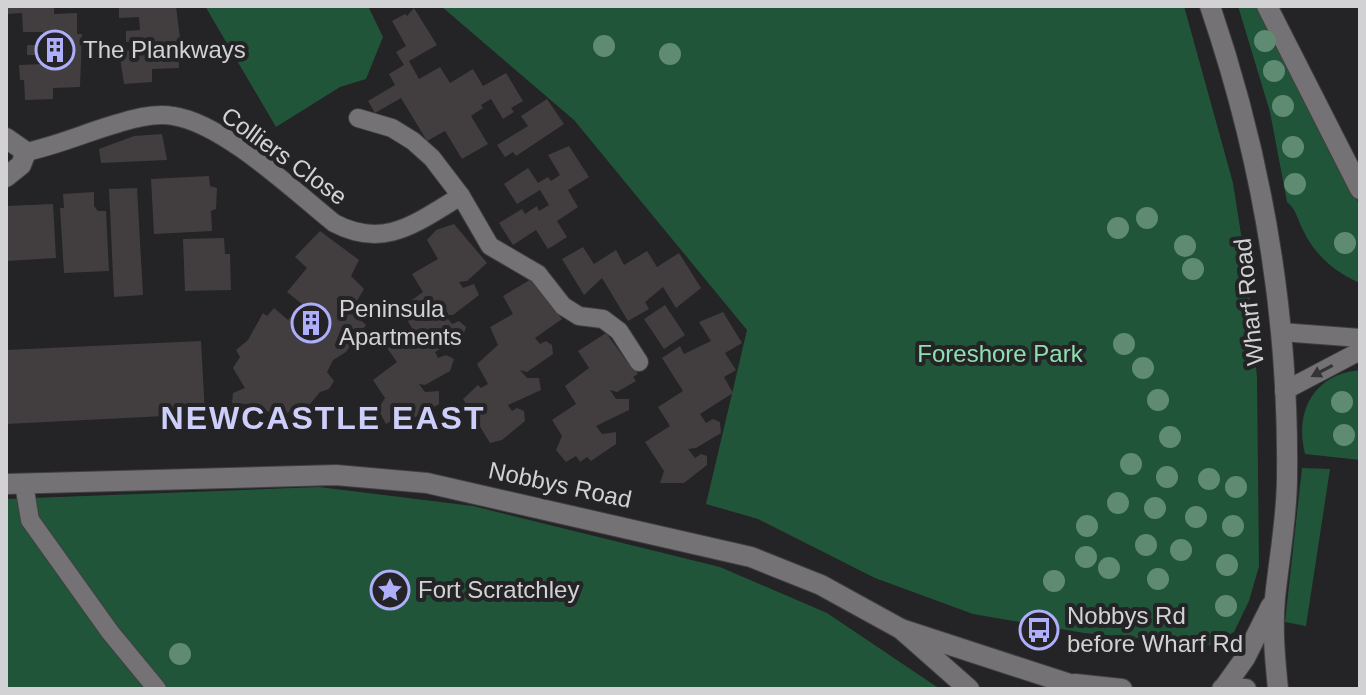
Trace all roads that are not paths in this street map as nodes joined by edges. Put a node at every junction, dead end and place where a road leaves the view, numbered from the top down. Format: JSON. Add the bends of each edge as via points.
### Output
{"nodes":[{"id":1,"x":1210,"y":6,"type":"edge"},
{"id":2,"x":1267,"y":6,"type":"edge"},
{"id":3,"x":358,"y":118,"type":"dead end"},
{"id":4,"x":6,"y":138,"type":"edge"},
{"id":5,"x":26,"y":152,"type":"junction"},
{"id":6,"x":6,"y":177,"type":"edge"},
{"id":7,"x":1360,"y":189,"type":"edge"},
{"id":8,"x":461,"y":196,"type":"junction"},
{"id":9,"x":1281,"y":332,"type":"junction"},
{"id":10,"x":1360,"y":338,"type":"edge"},
{"id":11,"x":1360,"y":351,"type":"edge"},
{"id":12,"x":639,"y":362,"type":"dead end"},
{"id":13,"x":1284,"y":391,"type":"junction"},
{"id":14,"x":15,"y":484,"type":"edge"},
{"id":15,"x":1275,"y":599,"type":"junction"},
{"id":16,"x":901,"y":629,"type":"junction"},
{"id":17,"x":1080,"y":686,"type":"edge"},
{"id":18,"x":157,"y":689,"type":"edge"},
{"id":19,"x":969,"y":689,"type":"edge"},
{"id":20,"x":1122,"y":689,"type":"edge"},
{"id":21,"x":1222,"y":689,"type":"edge"},
{"id":22,"x":1246,"y":689,"type":"edge"},
{"id":23,"x":1278,"y":689,"type":"edge"}],
"edges":[{"from":1,"to":9,"type":"street","name":"Wharf Road","via":[[1260,180]]},
{"from":2,"to":7,"type":"street"},
{"from":3,"to":8,"type":"lane","via":[[413,141]]},
{"from":4,"to":5,"type":"street"},
{"from":5,"to":6,"type":"street","via":[[21,165]]},
{"from":5,"to":8,"type":"lane","name":"Colliers Close","via":[[119,123],[171,115],[223,136],[334,223],[364,236],[411,225]]},
{"from":8,"to":12,"type":"lane","via":[[490,246],[538,274],[563,306],[579,316],[603,319],[619,331]]},
{"from":9,"to":10,"type":"lane"},
{"from":9,"to":13,"type":"street","name":"Wharf Road"},
{"from":11,"to":13,"type":"lane","one_way":true},
{"from":13,"to":15,"type":"street","name":"Wharf Road","via":[[1286,499]]},
{"from":14,"to":16,"type":"street","name":"Nobbys Road","via":[[336,475],[427,483],[751,557],[821,585]]},
{"from":14,"to":18,"type":"lane","via":[[34,527]]},
{"from":15,"to":21,"type":"street","name":"Wharf Road","via":[[1245,658]]},
{"from":15,"to":23,"type":"street","name":"Wharf Road"},
{"from":16,"to":17,"type":"street","name":"Nobbys Road"},
{"from":16,"to":19,"type":"street"},
{"from":17,"to":20,"type":"street","name":"Nobbys Road"},
{"from":21,"to":22,"type":"street"}]}
